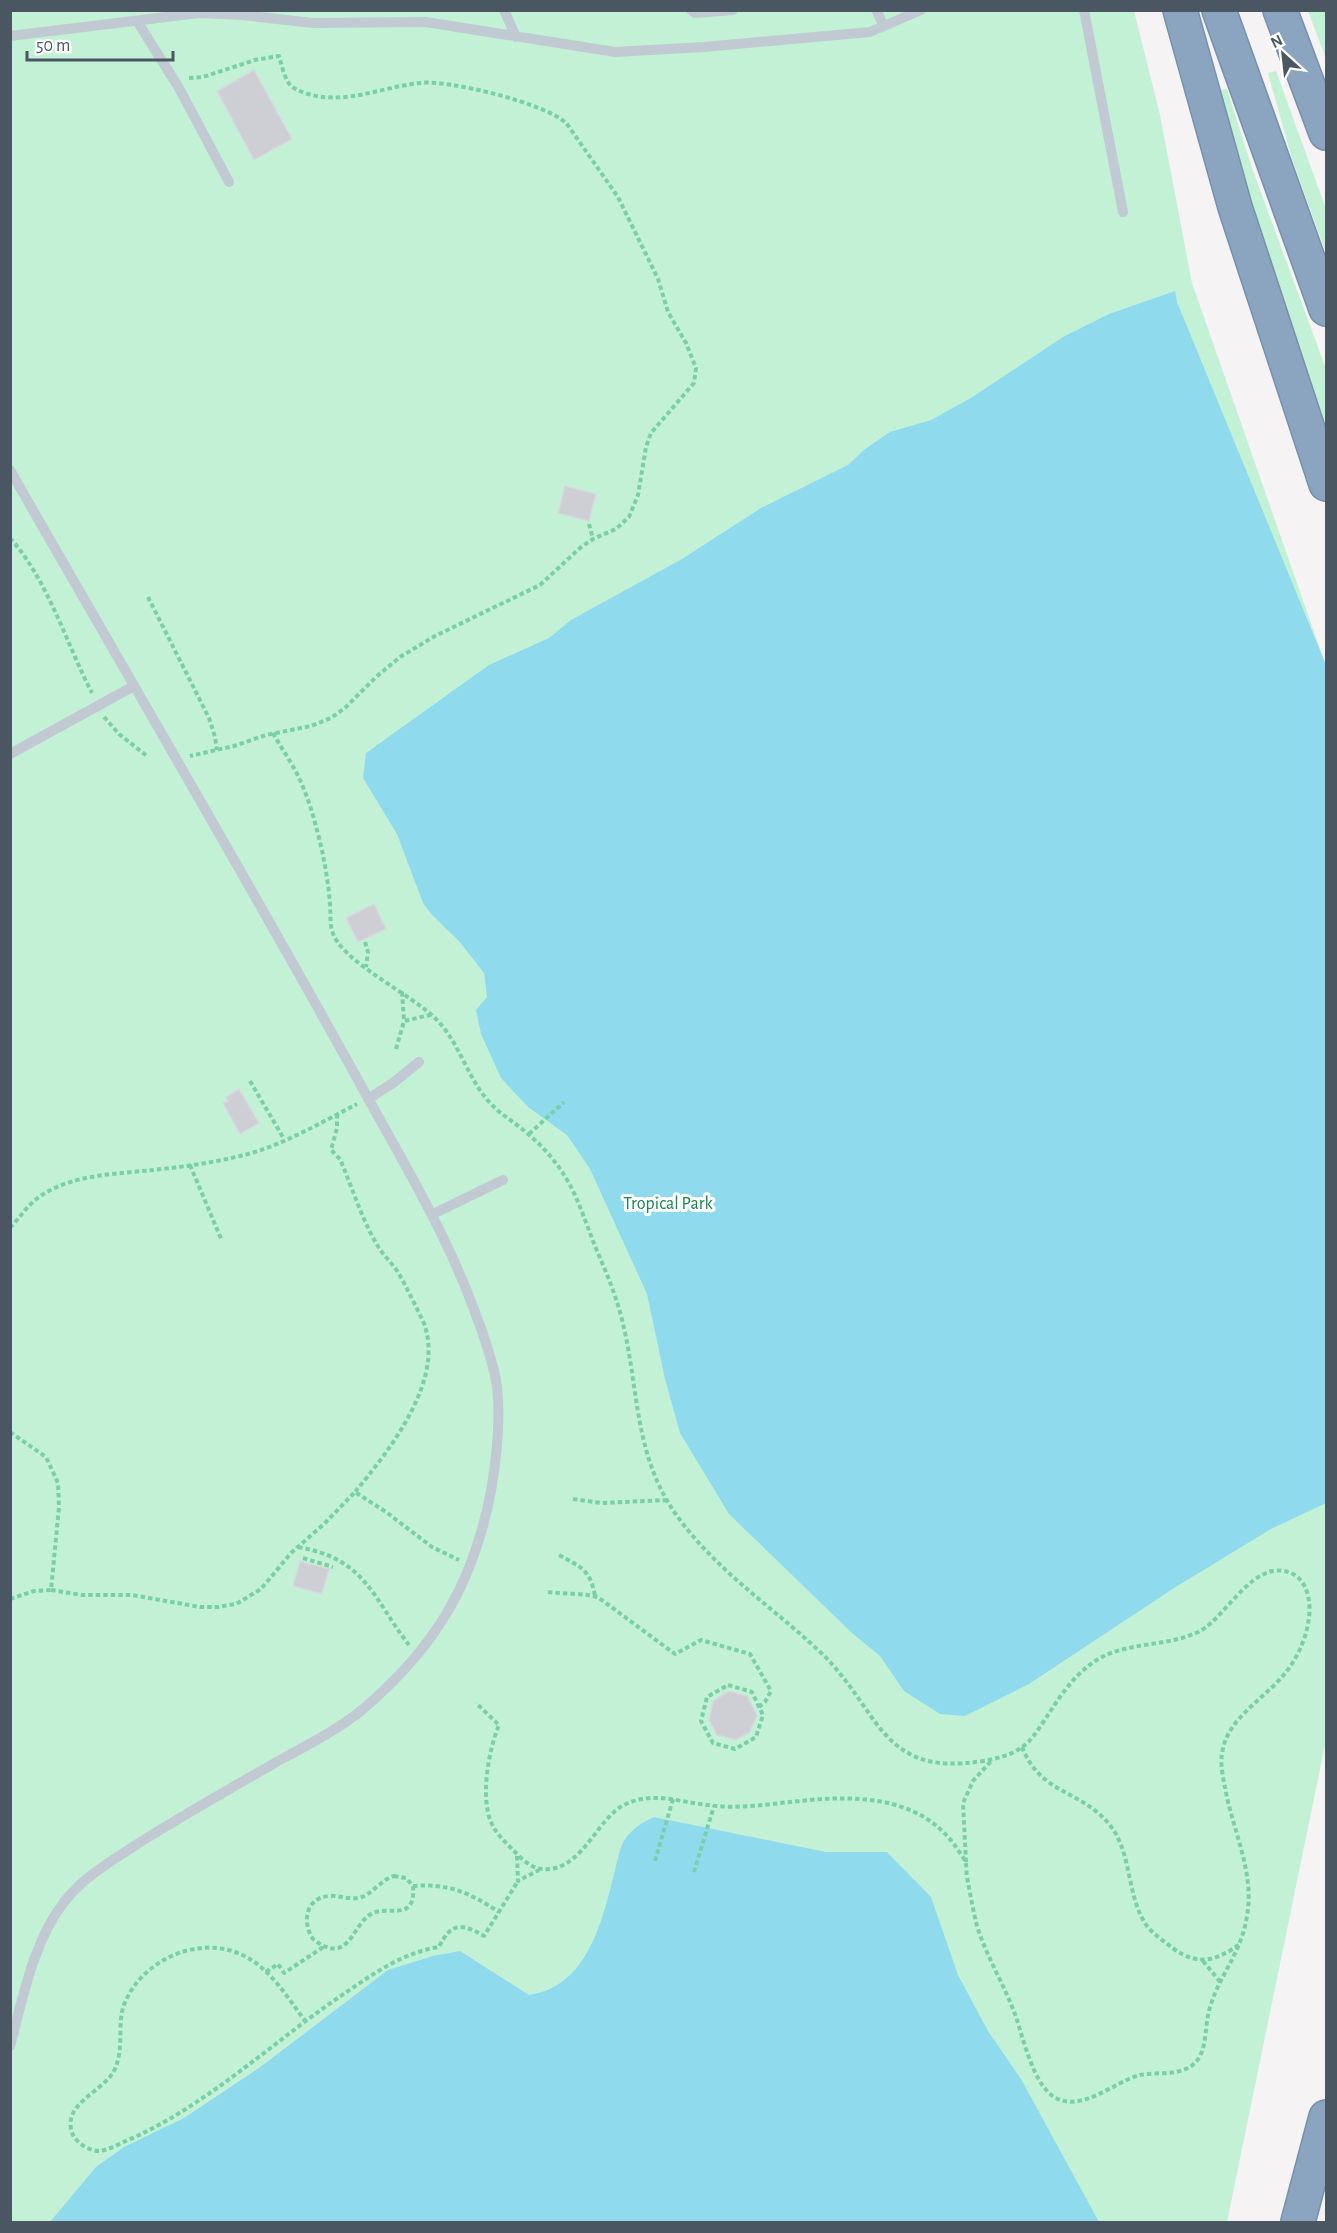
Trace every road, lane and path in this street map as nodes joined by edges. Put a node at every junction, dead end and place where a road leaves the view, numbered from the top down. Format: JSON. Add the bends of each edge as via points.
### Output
{"nodes":[{"id":1,"x":504,"y":10,"type":"edge"},
{"id":2,"x":691,"y":10,"type":"edge"},
{"id":3,"x":733,"y":10,"type":"edge"},
{"id":4,"x":876,"y":10,"type":"edge"},
{"id":5,"x":921,"y":10,"type":"edge"},
{"id":6,"x":1084,"y":10,"type":"edge"},
{"id":7,"x":1180,"y":10,"type":"edge"},
{"id":8,"x":1219,"y":10,"type":"edge"},
{"id":9,"x":1280,"y":10,"type":"edge"},
{"id":10,"x":242,"y":13,"type":"edge"},
{"id":11,"x":270,"y":14,"type":"edge"},
{"id":12,"x":137,"y":21,"type":"junction"},
{"id":13,"x":884,"y":26,"type":"junction"},
{"id":14,"x":10,"y":36,"type":"edge"},
{"id":15,"x":516,"y":37,"type":"junction"},
{"id":16,"x":174,"y":79,"type":"junction"},
{"id":17,"x":1326,"y":133,"type":"edge"},
{"id":18,"x":229,"y":182,"type":"dead end"},
{"id":19,"x":1123,"y":212,"type":"dead end"},
{"id":20,"x":1326,"y":309,"type":"edge"},
{"id":21,"x":10,"y":470,"type":"edge"},
{"id":22,"x":1326,"y":484,"type":"edge"},
{"id":23,"x":589,"y":524,"type":"dead end"},
{"id":24,"x":10,"y":538,"type":"edge"},
{"id":25,"x":593,"y":539,"type":"junction"},
{"id":26,"x":148,"y":597,"type":"dead end"},
{"id":27,"x":134,"y":686,"type":"junction"},
{"id":28,"x":92,"y":695,"type":"dead end"},
{"id":29,"x":104,"y":716,"type":"dead end"},
{"id":30,"x":273,"y":733,"type":"junction"},
{"id":31,"x":217,"y":750,"type":"junction"},
{"id":32,"x":10,"y":754,"type":"edge"},
{"id":33,"x":147,"y":756,"type":"dead end"},
{"id":34,"x":187,"y":757,"type":"dead end"},
{"id":35,"x":365,"y":942,"type":"dead end"},
{"id":36,"x":366,"y":967,"type":"junction"},
{"id":37,"x":402,"y":991,"type":"junction"},
{"id":38,"x":431,"y":1015,"type":"junction"},
{"id":39,"x":404,"y":1021,"type":"junction"},
{"id":40,"x":396,"y":1049,"type":"dead end"},
{"id":41,"x":419,"y":1062,"type":"dead end"},
{"id":42,"x":250,"y":1081,"type":"dead end"},
{"id":43,"x":368,"y":1099,"type":"junction"},
{"id":44,"x":564,"y":1102,"type":"dead end"},
{"id":45,"x":337,"y":1114,"type":"junction"},
{"id":46,"x":529,"y":1134,"type":"junction"},
{"id":47,"x":285,"y":1139,"type":"junction"},
{"id":48,"x":190,"y":1165,"type":"junction"},
{"id":49,"x":503,"y":1180,"type":"dead end"},
{"id":50,"x":433,"y":1214,"type":"junction"},
{"id":51,"x":10,"y":1228,"type":"edge"},
{"id":52,"x":222,"y":1241,"type":"dead end"},
{"id":53,"x":10,"y":1432,"type":"edge"},
{"id":54,"x":355,"y":1492,"type":"junction"},
{"id":55,"x":573,"y":1499,"type":"dead end"},
{"id":56,"x":667,"y":1500,"type":"junction"},
{"id":57,"x":297,"y":1547,"type":"junction"},
{"id":58,"x":305,"y":1548,"type":"junction"},
{"id":59,"x":316,"y":1550,"type":"junction"},
{"id":60,"x":559,"y":1555,"type":"dead end"},
{"id":61,"x":312,"y":1562,"type":"junction"},
{"id":62,"x":461,"y":1562,"type":"dead end"},
{"id":63,"x":333,"y":1567,"type":"dead end"},
{"id":64,"x":51,"y":1590,"type":"junction"},
{"id":65,"x":548,"y":1592,"type":"dead end"},
{"id":66,"x":595,"y":1596,"type":"junction"},
{"id":67,"x":10,"y":1599,"type":"edge"},
{"id":68,"x":409,"y":1646,"type":"dead end"},
{"id":69,"x":476,"y":1703,"type":"dead end"},
{"id":70,"x":759,"y":1707,"type":"junction"},
{"id":71,"x":1022,"y":1747,"type":"junction"},
{"id":72,"x":993,"y":1759,"type":"junction"},
{"id":73,"x":673,"y":1799,"type":"junction"},
{"id":74,"x":714,"y":1806,"type":"junction"},
{"id":75,"x":517,"y":1855,"type":"junction"},
{"id":76,"x":655,"y":1861,"type":"dead end"},
{"id":77,"x":966,"y":1863,"type":"junction"},
{"id":78,"x":540,"y":1869,"type":"junction"},
{"id":79,"x":694,"y":1872,"type":"dead end"},
{"id":80,"x":518,"y":1881,"type":"junction"},
{"id":81,"x":413,"y":1886,"type":"junction"},
{"id":82,"x":499,"y":1912,"type":"junction"},
{"id":83,"x":1240,"y":1944,"type":"junction"},
{"id":84,"x":325,"y":1946,"type":"junction"},
{"id":85,"x":1203,"y":1961,"type":"junction"},
{"id":86,"x":266,"y":1972,"type":"junction"},
{"id":87,"x":1221,"y":1983,"type":"junction"},
{"id":88,"x":306,"y":2022,"type":"junction"},
{"id":89,"x":10,"y":2046,"type":"edge"},
{"id":90,"x":1326,"y":2117,"type":"edge"},
{"id":91,"x":1299,"y":2223,"type":"edge"}],
"edges":[{"from":1,"to":15,"type":"lane"},
{"from":2,"to":3,"type":"lane"},
{"from":4,"to":13,"type":"lane"},
{"from":5,"to":13,"type":"lane"},
{"from":6,"to":19,"type":"lane"},
{"from":7,"to":22,"type":"highway","via":[[1235,207]]},
{"from":8,"to":20,"type":"highway"},
{"from":9,"to":17,"type":"highway"},
{"from":10,"to":11,"type":"lane"},
{"from":10,"to":12,"type":"lane","via":[[199,13]]},
{"from":11,"to":15,"type":"lane","via":[[313,23],[426,22]]},
{"from":12,"to":14,"type":"lane"},
{"from":12,"to":16,"type":"lane"},
{"from":13,"to":15,"type":"lane","via":[[870,32],[615,52]]},
{"from":16,"to":18,"type":"lane"},
{"from":16,"to":25,"type":"path","via":[[203,77],[279,56],[291,85],[313,95],[348,98],[418,83],[444,83],[532,105],[567,124],[618,197],[696,368],[694,383],[651,433],[638,495],[629,517],[616,529]]},
{"from":21,"to":27,"type":"lane"},
{"from":23,"to":25,"type":"path"},
{"from":24,"to":28,"type":"path","via":[[40,582]]},
{"from":25,"to":30,"type":"path","via":[[540,585],[442,632],[400,657],[332,718]]},
{"from":26,"to":31,"type":"path","via":[[209,718]]},
{"from":27,"to":32,"type":"lane"},
{"from":27,"to":43,"type":"lane"},
{"from":29,"to":33,"type":"path"},
{"from":30,"to":31,"type":"path"},
{"from":30,"to":36,"type":"path","via":[[298,775],[307,800],[323,857],[332,932],[344,950]]},
{"from":31,"to":34,"type":"path"},
{"from":35,"to":36,"type":"path"},
{"from":36,"to":37,"type":"path"},
{"from":37,"to":38,"type":"path"},
{"from":37,"to":39,"type":"path"},
{"from":38,"to":39,"type":"path"},
{"from":38,"to":46,"type":"path","via":[[454,1042],[484,1096]]},
{"from":39,"to":40,"type":"path"},
{"from":41,"to":43,"type":"lane"},
{"from":42,"to":47,"type":"path"},
{"from":43,"to":45,"type":"path"},
{"from":43,"to":50,"type":"lane"},
{"from":44,"to":46,"type":"path"},
{"from":45,"to":47,"type":"path"},
{"from":45,"to":54,"type":"path","via":[[331,1150],[340,1159],[376,1243],[397,1271],[424,1323],[428,1356],[418,1398],[390,1446]]},
{"from":46,"to":56,"type":"path","via":[[569,1184],[614,1291],[631,1361],[642,1439]]},
{"from":47,"to":48,"type":"path","via":[[242,1156]]},
{"from":48,"to":51,"type":"path","via":[[115,1173],[59,1186],[32,1202]]},
{"from":48,"to":52,"type":"path"},
{"from":49,"to":50,"type":"lane"},
{"from":50,"to":89,"type":"lane","via":[[458,1265],[479,1323],[498,1401],[498,1445],[490,1498],[461,1590],[423,1647],[361,1710],[320,1738],[143,1840],[76,1888],[54,1916],[38,1948]]},
{"from":53,"to":64,"type":"path","via":[[46,1457],[58,1483]]},
{"from":54,"to":57,"type":"path"},
{"from":54,"to":62,"type":"path","via":[[432,1547]]},
{"from":55,"to":56,"type":"path","via":[[600,1503]]},
{"from":56,"to":72,"type":"path","via":[[688,1531],[719,1564],[835,1667],[879,1729],[896,1746],[917,1758],[940,1764]]},
{"from":57,"to":58,"type":"path"},
{"from":57,"to":64,"type":"path","via":[[261,1589],[227,1606],[200,1607],[125,1594],[82,1595]]},
{"from":58,"to":59,"type":"path"},
{"from":58,"to":61,"type":"path","via":[[303,1559]]},
{"from":59,"to":61,"type":"path"},
{"from":59,"to":68,"type":"path","via":[[336,1558],[364,1580]]},
{"from":60,"to":66,"type":"path","via":[[586,1571]]},
{"from":61,"to":63,"type":"path"},
{"from":64,"to":67,"type":"path"},
{"from":65,"to":66,"type":"path"},
{"from":66,"to":70,"type":"path","via":[[675,1654],[701,1640],[750,1654],[771,1691]]},
{"from":69,"to":75,"type":"path","via":[[499,1725],[493,1736],[488,1776],[488,1815]]},
{"from":70,"to":70,"type":"path","via":[[752,1692],[728,1685],[707,1697],[701,1721],[713,1743],[735,1749],[756,1737],[763,1715]]},
{"from":71,"to":72,"type":"path"},
{"from":71,"to":83,"type":"path","via":[[1074,1680],[1100,1659],[1124,1649],[1198,1632],[1249,1583],[1263,1575],[1288,1572],[1298,1577],[1310,1604],[1299,1653],[1283,1676],[1234,1724],[1222,1750],[1225,1790],[1250,1891]]},
{"from":71,"to":85,"type":"path","via":[[1038,1775],[1089,1806],[1112,1827],[1148,1927],[1178,1952]]},
{"from":72,"to":77,"type":"path","via":[[973,1781],[963,1803]]},
{"from":73,"to":74,"type":"path"},
{"from":73,"to":76,"type":"path"},
{"from":73,"to":78,"type":"path","via":[[645,1798],[624,1805],[613,1812],[576,1857]]},
{"from":74,"to":77,"type":"path","via":[[826,1798],[898,1805],[938,1825]]},
{"from":74,"to":79,"type":"path"},
{"from":75,"to":78,"type":"path"},
{"from":75,"to":80,"type":"path"},
{"from":77,"to":87,"type":"path","via":[[981,1936],[1035,2070],[1049,2094],[1060,2100],[1087,2098],[1137,2076],[1193,2066],[1202,2050],[1208,2013]]},
{"from":78,"to":80,"type":"path"},
{"from":80,"to":82,"type":"path"},
{"from":81,"to":82,"type":"path","via":[[464,1892]]},
{"from":81,"to":84,"type":"path","via":[[412,1900],[406,1908],[374,1912],[346,1945]]},
{"from":81,"to":84,"type":"path","via":[[406,1878],[394,1876],[361,1897],[328,1896],[315,1902],[308,1911],[306,1924],[313,1939]]},
{"from":82,"to":88,"type":"path","via":[[484,1936],[466,1927],[453,1929],[439,1947],[410,1953],[383,1968]]},
{"from":83,"to":85,"type":"path"},
{"from":83,"to":87,"type":"path"},
{"from":84,"to":86,"type":"path","via":[[284,1973],[279,1964]]},
{"from":85,"to":87,"type":"path"},
{"from":86,"to":88,"type":"path"},
{"from":86,"to":88,"type":"path","via":[[237,1952],[205,1948],[171,1956],[146,1972],[122,2009],[122,2043],[114,2071],[74,2111],[74,2137],[88,2149],[98,2151],[144,2132],[202,2100]]},
{"from":90,"to":91,"type":"highway"}]}
